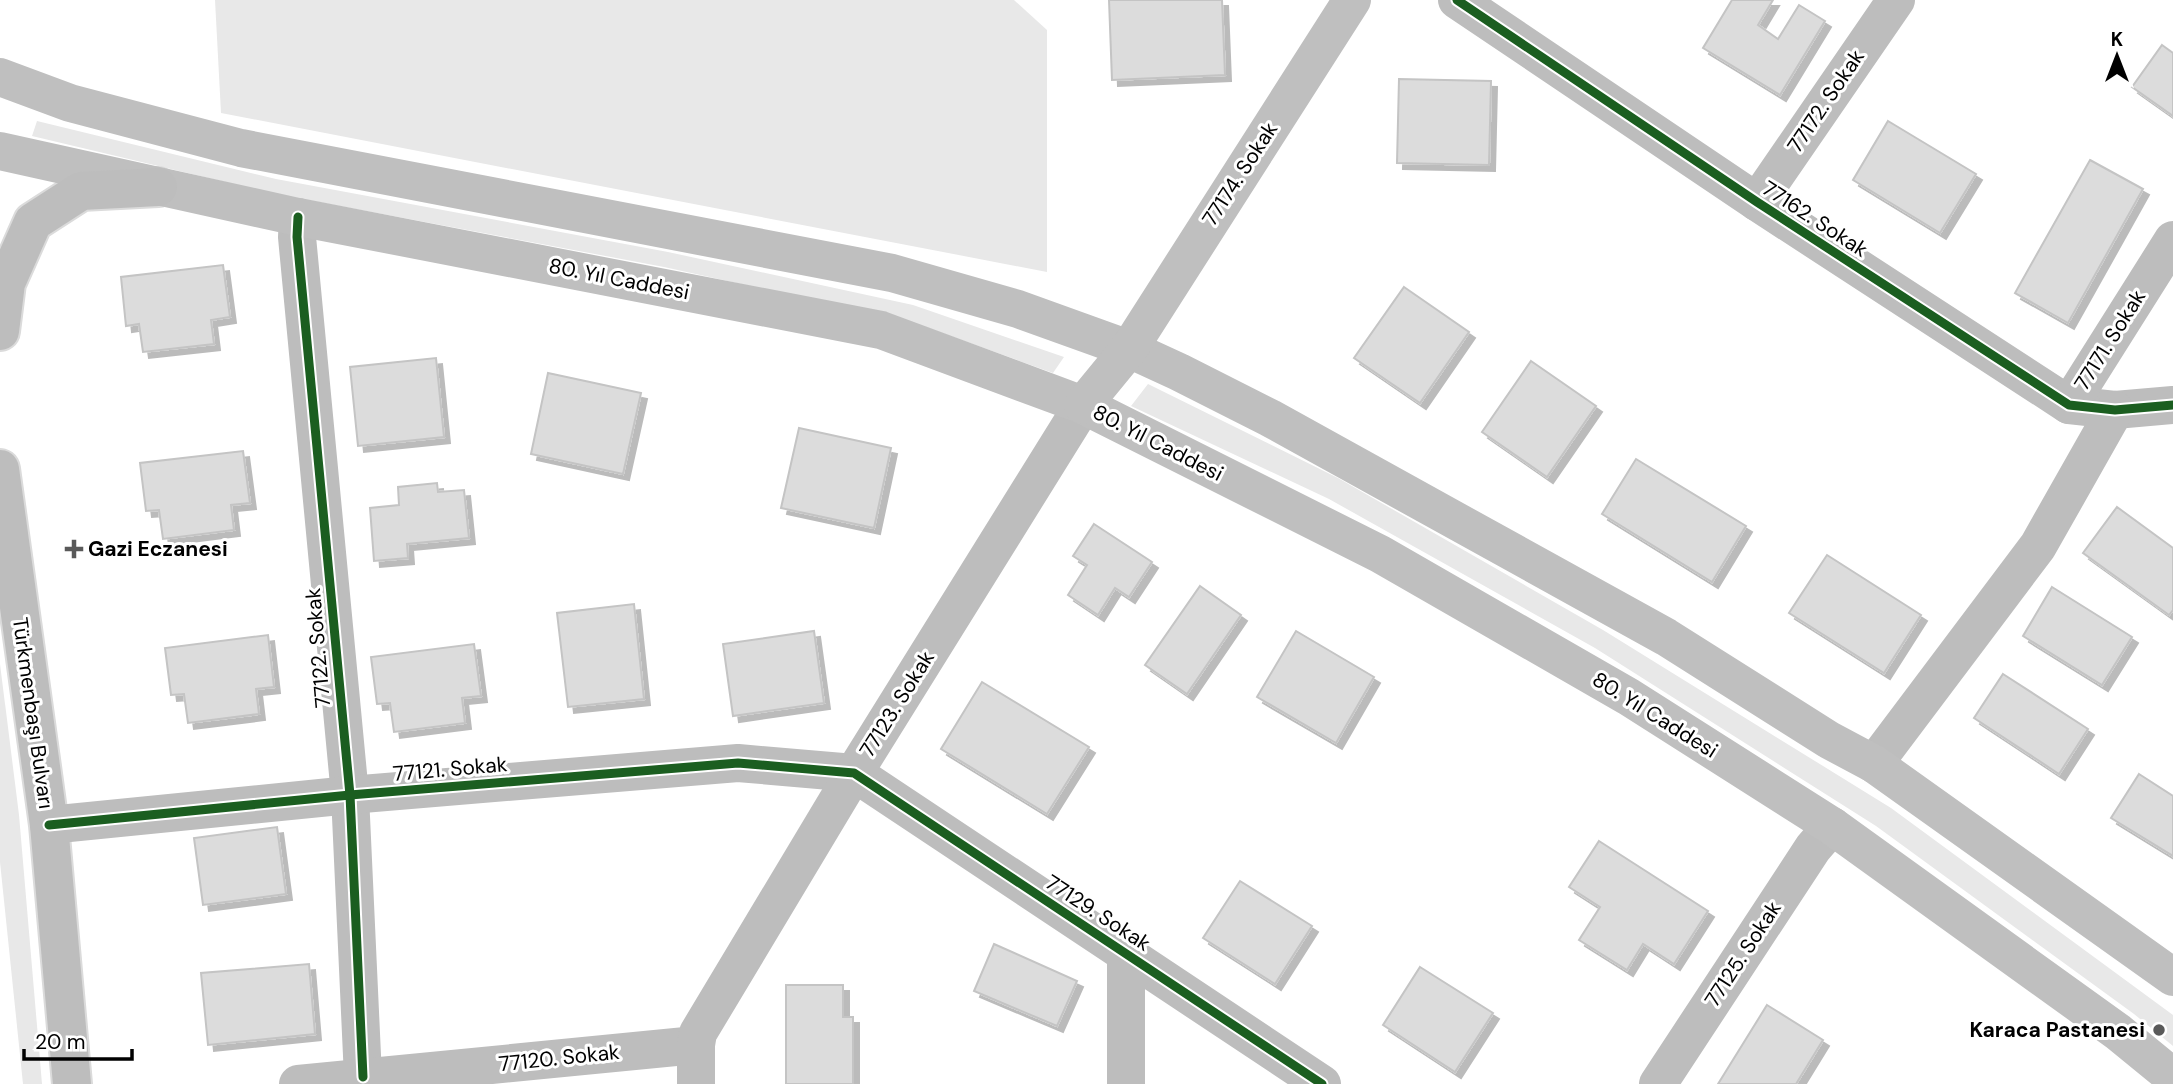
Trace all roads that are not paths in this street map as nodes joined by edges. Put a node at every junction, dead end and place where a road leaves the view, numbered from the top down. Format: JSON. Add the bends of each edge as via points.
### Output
{"nodes":[{"id":1,"x":1352,"y":0,"type":"edge"},
{"id":2,"x":1458,"y":0,"type":"edge"},
{"id":3,"x":1896,"y":0,"type":"edge"},
{"id":4,"x":0,"y":77,"type":"edge"},
{"id":5,"x":0,"y":151,"type":"edge"},
{"id":6,"x":158,"y":187,"type":"junction"},
{"id":7,"x":1757,"y":202,"type":"junction"},
{"id":8,"x":298,"y":217,"type":"junction"},
{"id":9,"x":2173,"y":240,"type":"edge"},
{"id":10,"x":0,"y":331,"type":"edge"},
{"id":11,"x":1129,"y":349,"type":"junction"},
{"id":12,"x":1083,"y":405,"type":"junction"},
{"id":13,"x":2069,"y":405,"type":"junction"},
{"id":14,"x":2173,"y":405,"type":"edge"},
{"id":15,"x":2115,"y":410,"type":"junction"},
{"id":16,"x":0,"y":469,"type":"edge"},
{"id":17,"x":1874,"y":764,"type":"junction"},
{"id":18,"x":854,"y":773,"type":"junction"},
{"id":19,"x":350,"y":795,"type":"junction"},
{"id":20,"x":48,"y":825,"type":"junction"},
{"id":21,"x":1832,"y":826,"type":"junction"},
{"id":22,"x":1126,"y":952,"type":"junction"},
{"id":23,"x":2172,"y":974,"type":"edge"},
{"id":24,"x":696,"y":1045,"type":"junction"},
{"id":25,"x":363,"y":1077,"type":"junction"},
{"id":26,"x":2173,"y":1077,"type":"edge"},
{"id":27,"x":72,"y":1084,"type":"edge"},
{"id":28,"x":298,"y":1084,"type":"edge"},
{"id":29,"x":696,"y":1084,"type":"edge"},
{"id":30,"x":1126,"y":1084,"type":"edge"},
{"id":31,"x":1322,"y":1084,"type":"edge"},
{"id":32,"x":1658,"y":1084,"type":"edge"}],
"edges":[{"from":1,"to":11,"type":"main road","name":"77174. Sokak"},
{"from":2,"to":7,"type":"street","name":"77162. Sokak"},
{"from":3,"to":7,"type":"street","name":"77172. Sokak"},
{"from":4,"to":11,"type":"main road","via":[[92,110],[242,148],[892,273],[1018,309]]},
{"from":5,"to":6,"type":"main road","name":"80. Yıl Caddesi"},
{"from":6,"to":8,"type":"main road","name":"80. Yıl Caddesi"},
{"from":6,"to":10,"type":"street","via":[[81,191],[33,222],[6,283]]},
{"from":7,"to":13,"type":"street","name":"77162. Sokak"},
{"from":8,"to":12,"type":"main road","name":"80. Yıl Caddesi","via":[[881,330]]},
{"from":8,"to":19,"type":"street","name":"77122. Sokak","via":[[296,237]]},
{"from":9,"to":13,"type":"street","name":"77171. Sokak"},
{"from":11,"to":12,"type":"main road","name":"77174. Sokak"},
{"from":11,"to":17,"type":"main road","via":[[1270,418],[1666,638]]},
{"from":12,"to":18,"type":"street","name":"77123. Sokak"},
{"from":12,"to":21,"type":"main road","name":"80. Yıl Caddesi","via":[[1380,554],[1629,697]]},
{"from":13,"to":15,"type":"street","name":"77162. Sokak"},
{"from":14,"to":15,"type":"street","name":"77162. Sokak"},
{"from":15,"to":17,"type":"street","via":[[2038,546]]},
{"from":16,"to":20,"type":"street","name":"Türkmenbaşı Bulvarı"},
{"from":17,"to":23,"type":"main road"},
{"from":18,"to":19,"type":"street","name":"77121. Sokak","via":[[738,763]]},
{"from":18,"to":22,"type":"street","name":"77129. Sokak"},
{"from":18,"to":24,"type":"street","name":"77123. Sokak","via":[[698,1033]]},
{"from":19,"to":20,"type":"street","name":"77121. Sokak"},
{"from":19,"to":25,"type":"street","name":"77122. Sokak"},
{"from":20,"to":27,"type":"street","name":"Türkmenbaşı Bulvarı"},
{"from":21,"to":26,"type":"main road","name":"80. Yıl Caddesi","via":[[2107,1024]]},
{"from":21,"to":32,"type":"street","name":"77125. Sokak"},
{"from":22,"to":30,"type":"street"},
{"from":22,"to":31,"type":"street","name":"77129. Sokak"},
{"from":24,"to":25,"type":"street","name":"77120. Sokak"},
{"from":24,"to":29,"type":"street","name":"77123. Sokak"},
{"from":25,"to":28,"type":"street","name":"77120. Sokak"}]}
